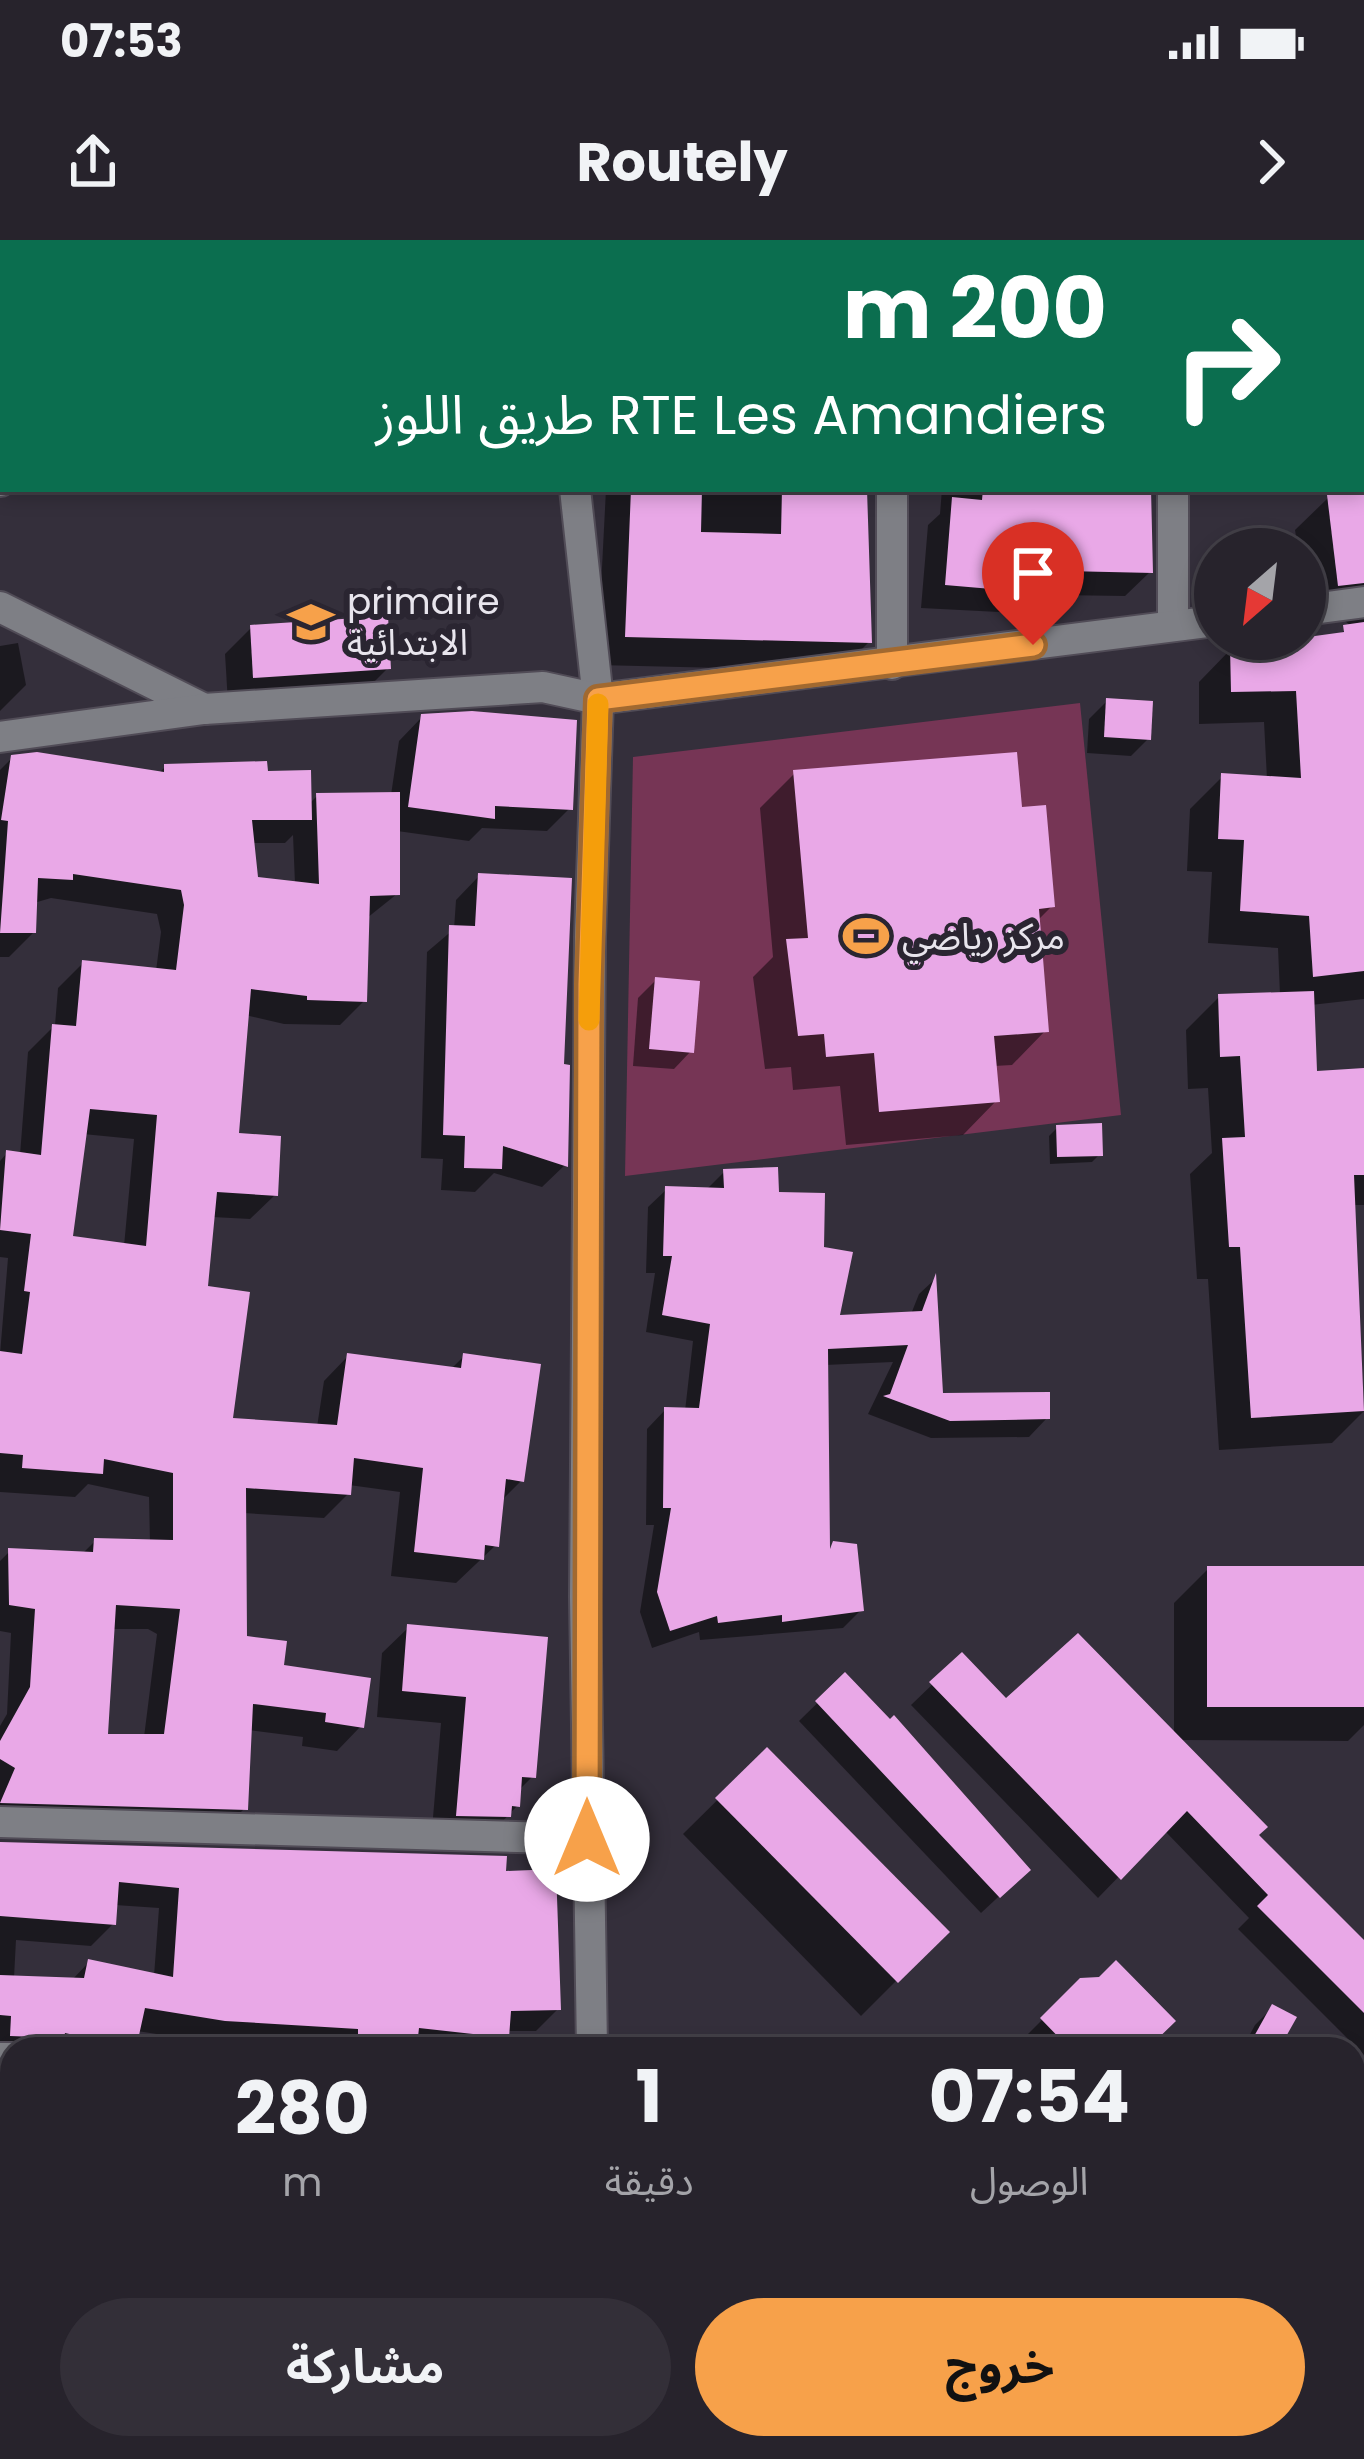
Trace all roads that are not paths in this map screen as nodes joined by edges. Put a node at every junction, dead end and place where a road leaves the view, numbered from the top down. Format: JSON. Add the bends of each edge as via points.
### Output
{"nodes":[{"id":1,"x":575,"y":492,"type":"edge"},
{"id":2,"x":892,"y":492,"type":"edge"},
{"id":3,"x":1173,"y":492,"type":"edge"},
{"id":4,"x":1364,"y":602,"type":"edge"},
{"id":5,"x":0,"y":607,"type":"edge"},
{"id":6,"x":1326,"y":607,"type":"edge"},
{"id":7,"x":1194,"y":624,"type":"edge"},
{"id":8,"x":1173,"y":626,"type":"junction"},
{"id":9,"x":892,"y":664,"type":"junction"},
{"id":10,"x":598,"y":699,"type":"junction"},
{"id":11,"x":204,"y":709,"type":"junction"},
{"id":12,"x":0,"y":736,"type":"edge"},
{"id":13,"x":0,"y":1822,"type":"edge"},
{"id":14,"x":587,"y":1839,"type":"junction"},
{"id":15,"x":592,"y":2037,"type":"edge"}],
"edges":[{"from":1,"to":10,"type":"street"},
{"from":2,"to":9,"type":"street"},
{"from":3,"to":8,"type":"street"},
{"from":4,"to":6,"type":"street"},
{"from":5,"to":11,"type":"street"},
{"from":7,"to":8,"type":"street"},
{"from":8,"to":9,"type":"street"},
{"from":9,"to":10,"type":"street"},
{"from":10,"to":11,"type":"street","via":[[543,687]]},
{"from":10,"to":14,"type":"street","via":[[589,984]]},
{"from":11,"to":12,"type":"street"},
{"from":13,"to":14,"type":"street"},
{"from":14,"to":15,"type":"street"}]}
